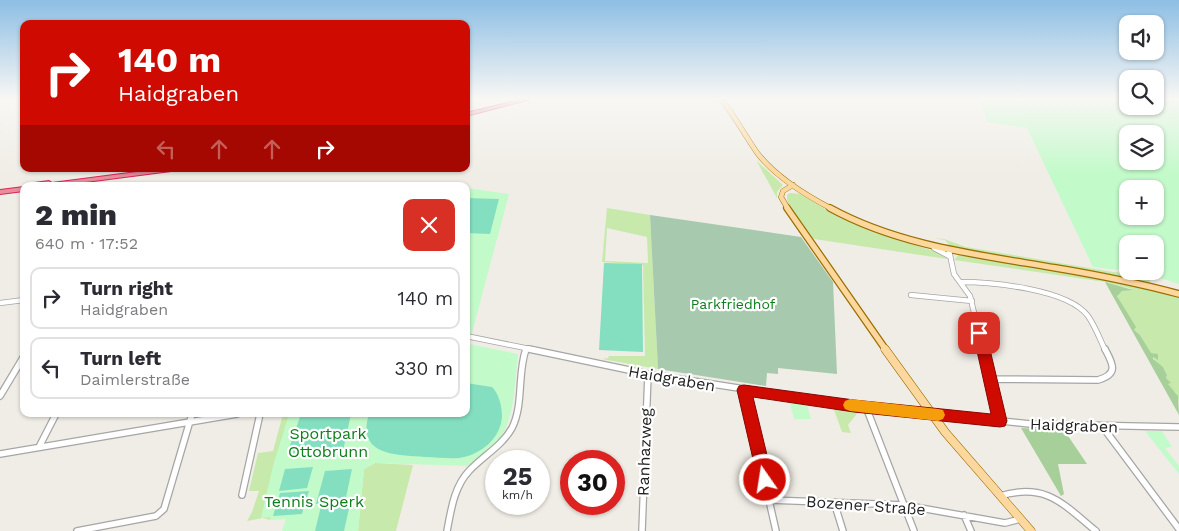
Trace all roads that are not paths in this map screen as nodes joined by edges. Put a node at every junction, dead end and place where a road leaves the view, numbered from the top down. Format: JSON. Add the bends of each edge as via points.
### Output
{"nodes":[{"id":1,"x":738,"y":124,"type":"edge"},
{"id":2,"x":133,"y":172,"type":"edge"},
{"id":3,"x":147,"y":172,"type":"edge"},
{"id":4,"x":783,"y":178,"type":"junction"},
{"id":5,"x":68,"y":182,"type":"edge"},
{"id":6,"x":70,"y":182,"type":"edge"},
{"id":7,"x":794,"y":186,"type":"junction"},
{"id":8,"x":20,"y":188,"type":"edge"},
{"id":9,"x":786,"y":188,"type":"junction"},
{"id":10,"x":0,"y":191,"type":"edge"},
{"id":11,"x":782,"y":193,"type":"junction"},
{"id":12,"x":928,"y":245,"type":"junction"},
{"id":13,"x":949,"y":250,"type":"junction"},
{"id":14,"x":949,"y":256,"type":"junction"},
{"id":15,"x":960,"y":282,"type":"junction"},
{"id":16,"x":1179,"y":294,"type":"edge"},
{"id":17,"x":911,"y":295,"type":"dead end"},
{"id":18,"x":20,"y":300,"type":"edge"},
{"id":19,"x":972,"y":301,"type":"junction"},
{"id":20,"x":0,"y":303,"type":"edge"},
{"id":21,"x":470,"y":337,"type":"edge"},
{"id":22,"x":526,"y":349,"type":"junction"},
{"id":23,"x":20,"y":363,"type":"edge"},
{"id":24,"x":648,"y":374,"type":"junction"},
{"id":25,"x":990,"y":379,"type":"junction"},
{"id":26,"x":744,"y":390,"type":"junction"},
{"id":27,"x":0,"y":396,"type":"edge"},
{"id":28,"x":866,"y":407,"type":"junction"},
{"id":29,"x":932,"y":414,"type":"junction"},
{"id":30,"x":54,"y":417,"type":"edge"},
{"id":31,"x":191,"y":417,"type":"edge"},
{"id":32,"x":219,"y":417,"type":"edge"},
{"id":33,"x":259,"y":417,"type":"edge"},
{"id":34,"x":1000,"y":421,"type":"junction"},
{"id":35,"x":189,"y":422,"type":"junction"},
{"id":36,"x":1102,"y":426,"type":"junction"},
{"id":37,"x":1179,"y":427,"type":"edge"},
{"id":38,"x":39,"y":447,"type":"junction"},
{"id":39,"x":0,"y":454,"type":"edge"},
{"id":40,"x":242,"y":495,"type":"dead end"},
{"id":41,"x":1000,"y":496,"type":"junction"},
{"id":42,"x":769,"y":500,"type":"junction"},
{"id":43,"x":834,"y":502,"type":"junction"},
{"id":44,"x":904,"y":505,"type":"junction"},
{"id":45,"x":964,"y":515,"type":"junction"},
{"id":46,"x":1020,"y":519,"type":"junction"},
{"id":47,"x":1179,"y":529,"type":"edge"},
{"id":48,"x":77,"y":531,"type":"edge"},
{"id":49,"x":447,"y":531,"type":"edge"},
{"id":50,"x":642,"y":531,"type":"edge"},
{"id":51,"x":776,"y":531,"type":"edge"},
{"id":52,"x":844,"y":531,"type":"edge"},
{"id":53,"x":914,"y":531,"type":"edge"},
{"id":54,"x":971,"y":531,"type":"edge"},
{"id":55,"x":1031,"y":531,"type":"edge"},
{"id":56,"x":1096,"y":531,"type":"edge"}],
"edges":[{"from":1,"to":4,"type":"main road","via":[[757,153]]},
{"from":2,"to":5,"type":"highway"},
{"from":3,"to":6,"type":"highway"},
{"from":4,"to":7,"type":"main road"},
{"from":4,"to":9,"type":"main road"},
{"from":7,"to":9,"type":"main road"},
{"from":7,"to":11,"type":"main road"},
{"from":7,"to":12,"type":"main road","via":[[840,214]]},
{"from":8,"to":10,"type":"highway"},
{"from":9,"to":11,"type":"main road"},
{"from":11,"to":29,"type":"main road","via":[[783,202],[802,230]]},
{"from":12,"to":13,"type":"main road"},
{"from":12,"to":14,"type":"street"},
{"from":13,"to":14,"type":"street"},
{"from":13,"to":16,"type":"main road","via":[[1098,275]]},
{"from":14,"to":15,"type":"street"},
{"from":15,"to":19,"type":"street"},
{"from":15,"to":25,"type":"street","via":[[1044,292],[1072,302],[1090,320],[1113,365],[1108,376],[1094,381]]},
{"from":17,"to":19,"type":"street"},
{"from":18,"to":20,"type":"street"},
{"from":19,"to":25,"type":"street"},
{"from":21,"to":22,"type":"street","name":"Haidgraben"},
{"from":22,"to":24,"type":"street","name":"Haidgraben"},
{"from":22,"to":49,"type":"street","via":[[512,426],[499,445],[464,478],[455,494]]},
{"from":23,"to":27,"type":"street"},
{"from":24,"to":26,"type":"street","name":"Haidgraben"},
{"from":24,"to":50,"type":"street","name":"Ranhazweg"},
{"from":25,"to":34,"type":"street"},
{"from":26,"to":28,"type":"street","name":"Haidgraben"},
{"from":26,"to":42,"type":"street"},
{"from":28,"to":29,"type":"street","name":"Haidgraben"},
{"from":28,"to":44,"type":"street"},
{"from":29,"to":34,"type":"street","name":"Haidgraben"},
{"from":29,"to":41,"type":"main road"},
{"from":30,"to":38,"type":"street"},
{"from":31,"to":35,"type":"street"},
{"from":32,"to":35,"type":"street"},
{"from":33,"to":40,"type":"street"},
{"from":34,"to":36,"type":"street","name":"Haidgraben"},
{"from":35,"to":38,"type":"street"},
{"from":35,"to":48,"type":"street","via":[[164,510],[158,515]]},
{"from":36,"to":37,"type":"street","name":"Haidgraben"},
{"from":36,"to":47,"type":"street"},
{"from":38,"to":39,"type":"street"},
{"from":41,"to":46,"type":"main road"},
{"from":41,"to":56,"type":"street","via":[[1023,490],[1047,494]]},
{"from":42,"to":43,"type":"street","name":"Bozener Straße"},
{"from":42,"to":51,"type":"street"},
{"from":43,"to":44,"type":"street","name":"Bozener Straße"},
{"from":43,"to":52,"type":"street"},
{"from":44,"to":45,"type":"street","name":"Bozener Straße"},
{"from":44,"to":53,"type":"street"},
{"from":45,"to":46,"type":"street","name":"Bozener Straße","via":[[1005,523]]},
{"from":45,"to":54,"type":"street"},
{"from":46,"to":55,"type":"main road"}]}
